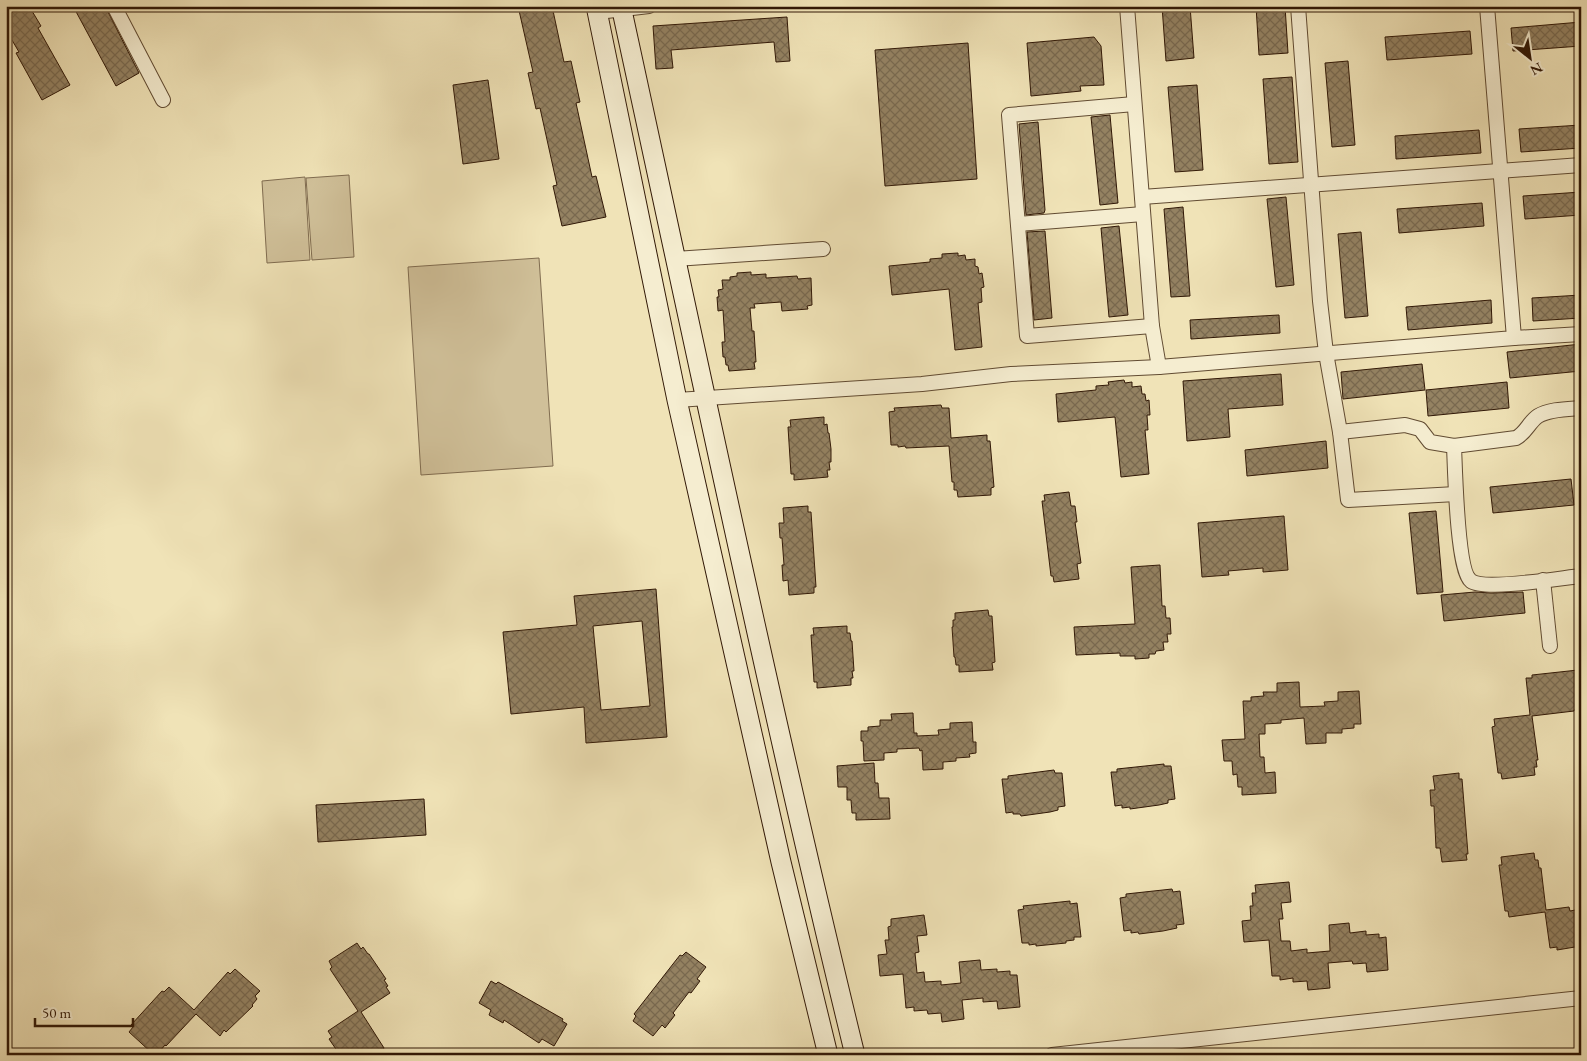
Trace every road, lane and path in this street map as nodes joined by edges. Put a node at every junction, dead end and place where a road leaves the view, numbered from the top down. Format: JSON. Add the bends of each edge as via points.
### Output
{"nodes":[{"id":1,"x":114,"y":6,"type":"edge"},
{"id":2,"x":649,"y":6,"type":"edge"},
{"id":3,"x":1127,"y":6,"type":"edge"},
{"id":4,"x":1298,"y":6,"type":"edge"},
{"id":5,"x":1486,"y":6,"type":"edge"},
{"id":6,"x":621,"y":8,"type":"edge"},
{"id":7,"x":597,"y":9,"type":"edge"},
{"id":8,"x":162,"y":100,"type":"dead end"},
{"id":9,"x":1134,"y":104,"type":"junction"},
{"id":10,"x":1581,"y":165,"type":"edge"},
{"id":11,"x":1500,"y":172,"type":"junction"},
{"id":12,"x":1311,"y":185,"type":"junction"},
{"id":13,"x":1142,"y":197,"type":"junction"},
{"id":14,"x":1143,"y":214,"type":"junction"},
{"id":15,"x":1018,"y":224,"type":"junction"},
{"id":16,"x":822,"y":249,"type":"dead end"},
{"id":17,"x":675,"y":259,"type":"junction"},
{"id":18,"x":1152,"y":326,"type":"junction"},
{"id":19,"x":1581,"y":334,"type":"edge"},
{"id":20,"x":1514,"y":338,"type":"junction"},
{"id":21,"x":1326,"y":353,"type":"junction"},
{"id":22,"x":1158,"y":367,"type":"junction"},
{"id":23,"x":704,"y":398,"type":"junction"},
{"id":24,"x":677,"y":400,"type":"junction"},
{"id":25,"x":1581,"y":408,"type":"edge"},
{"id":26,"x":1340,"y":432,"type":"junction"},
{"id":27,"x":1454,"y":446,"type":"junction"},
{"id":28,"x":1456,"y":494,"type":"junction"},
{"id":29,"x":1581,"y":576,"type":"edge"},
{"id":30,"x":1543,"y":580,"type":"junction"},
{"id":31,"x":1550,"y":646,"type":"dead end"},
{"id":32,"x":1581,"y":998,"type":"edge"},
{"id":33,"x":828,"y":1055,"type":"edge"},
{"id":34,"x":855,"y":1055,"type":"edge"},
{"id":35,"x":1052,"y":1055,"type":"edge"}],
"edges":[{"from":1,"to":8,"type":"street"},
{"from":2,"to":6,"type":"street"},
{"from":3,"to":9,"type":"street"},
{"from":4,"to":12,"type":"street"},
{"from":5,"to":11,"type":"street"},
{"from":6,"to":7,"type":"street"},
{"from":6,"to":17,"type":"street"},
{"from":7,"to":24,"type":"street"},
{"from":9,"to":13,"type":"street"},
{"from":9,"to":15,"type":"street","via":[[1009,114]]},
{"from":10,"to":11,"type":"street"},
{"from":11,"to":12,"type":"street"},
{"from":11,"to":20,"type":"street"},
{"from":12,"to":13,"type":"street"},
{"from":12,"to":21,"type":"street"},
{"from":13,"to":14,"type":"street"},
{"from":14,"to":15,"type":"street"},
{"from":14,"to":18,"type":"street"},
{"from":15,"to":18,"type":"street","via":[[1027,336]]},
{"from":16,"to":17,"type":"street"},
{"from":17,"to":23,"type":"street"},
{"from":18,"to":22,"type":"street"},
{"from":19,"to":20,"type":"street"},
{"from":20,"to":21,"type":"street"},
{"from":21,"to":22,"type":"street"},
{"from":21,"to":26,"type":"street"},
{"from":22,"to":23,"type":"street","via":[[1011,374],[922,384]]},
{"from":23,"to":24,"type":"street"},
{"from":23,"to":34,"type":"street"},
{"from":24,"to":33,"type":"street"},
{"from":25,"to":27,"type":"street","via":[[1537,416],[1523,435],[1516,438]]},
{"from":26,"to":27,"type":"street","via":[[1404,425],[1420,429],[1430,442]]},
{"from":26,"to":28,"type":"street","via":[[1348,500]]},
{"from":27,"to":28,"type":"street"},
{"from":28,"to":30,"type":"street","via":[[1463,564],[1466,576],[1472,582],[1494,585]]},
{"from":29,"to":30,"type":"street"},
{"from":30,"to":31,"type":"street"},
{"from":32,"to":35,"type":"street"}]}
